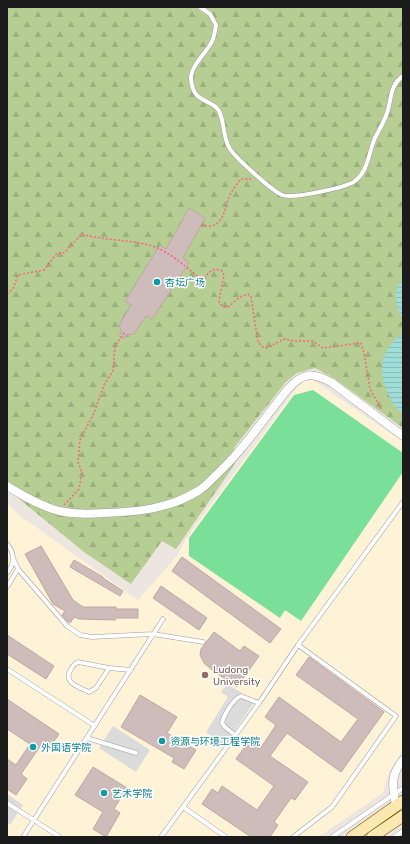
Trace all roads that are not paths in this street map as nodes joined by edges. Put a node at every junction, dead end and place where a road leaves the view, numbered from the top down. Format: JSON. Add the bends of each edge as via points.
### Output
{"nodes":[{"id":1,"x":200,"y":7,"type":"edge"},
{"id":2,"x":403,"y":76,"type":"edge"},
{"id":3,"x":403,"y":436,"type":"edge"},
{"id":4,"x":7,"y":486,"type":"edge"},
{"id":5,"x":403,"y":502,"type":"edge"},
{"id":6,"x":7,"y":544,"type":"edge"},
{"id":7,"x":13,"y":558,"type":"junction"},
{"id":8,"x":18,"y":569,"type":"junction"},
{"id":9,"x":7,"y":573,"type":"edge"},
{"id":10,"x":7,"y":587,"type":"edge"},
{"id":11,"x":164,"y":618,"type":"dead end"},
{"id":12,"x":154,"y":634,"type":"junction"},
{"id":13,"x":203,"y":642,"type":"dead end"},
{"id":14,"x":298,"y":645,"type":"junction"},
{"id":15,"x":109,"y":668,"type":"junction"},
{"id":16,"x":7,"y":669,"type":"edge"},
{"id":17,"x":131,"y":670,"type":"junction"},
{"id":18,"x":259,"y":702,"type":"junction"},
{"id":19,"x":95,"y":726,"type":"junction"},
{"id":20,"x":235,"y":736,"type":"junction"},
{"id":21,"x":87,"y":738,"type":"junction"},
{"id":22,"x":136,"y":753,"type":"dead end"},
{"id":23,"x":403,"y":760,"type":"edge"},
{"id":24,"x":403,"y":788,"type":"edge"},
{"id":25,"x":7,"y":803,"type":"edge"},
{"id":26,"x":400,"y":804,"type":"edge"},
{"id":27,"x":183,"y":807,"type":"junction"},
{"id":28,"x":403,"y":816,"type":"edge"},
{"id":29,"x":34,"y":820,"type":"junction"},
{"id":30,"x":403,"y":831,"type":"edge"},
{"id":31,"x":369,"y":834,"type":"edge"},
{"id":32,"x":23,"y":837,"type":"edge"},
{"id":33,"x":60,"y":837,"type":"edge"},
{"id":34,"x":161,"y":837,"type":"edge"},
{"id":35,"x":226,"y":837,"type":"edge"},
{"id":36,"x":293,"y":837,"type":"edge"},
{"id":37,"x":332,"y":837,"type":"edge"},
{"id":38,"x":352,"y":837,"type":"edge"},
{"id":39,"x":394,"y":837,"type":"edge"}],
"edges":[{"from":1,"to":2,"type":"lane","via":[[210,14],[216,25],[211,44],[199,58],[191,77],[194,92],[216,107],[230,149],[282,195],[342,188],[356,181],[364,170],[374,139],[387,113],[391,90]]},
{"from":3,"to":4,"type":"street","via":[[331,382],[318,375],[306,376],[296,380],[219,473],[199,491],[178,502],[153,509],[89,514],[59,511],[28,500]]},
{"from":5,"to":14,"type":"lane"},
{"from":6,"to":7,"type":"lane"},
{"from":7,"to":8,"type":"lane"},
{"from":7,"to":9,"type":"lane"},
{"from":8,"to":10,"type":"lane"},
{"from":8,"to":12,"type":"lane","via":[[67,626],[80,635],[92,638]]},
{"from":11,"to":12,"type":"lane"},
{"from":12,"to":13,"type":"lane"},
{"from":12,"to":17,"type":"lane"},
{"from":14,"to":18,"type":"lane"},
{"from":14,"to":36,"type":"lane","via":[[396,716],[332,807]]},
{"from":15,"to":15,"type":"lane","via":[[78,662],[74,664],[67,678],[89,692],[96,688]]},
{"from":15,"to":17,"type":"lane"},
{"from":16,"to":19,"type":"lane"},
{"from":17,"to":19,"type":"lane"},
{"from":18,"to":20,"type":"lane"},
{"from":18,"to":20,"type":"lane","via":[[241,696],[236,698],[222,723]]},
{"from":19,"to":21,"type":"lane"},
{"from":20,"to":27,"type":"lane"},
{"from":21,"to":22,"type":"lane"},
{"from":21,"to":29,"type":"lane"},
{"from":23,"to":26,"type":"street","via":[[392,783]]},
{"from":24,"to":37,"type":"lane"},
{"from":25,"to":29,"type":"lane"},
{"from":26,"to":31,"type":"main road"},
{"from":27,"to":34,"type":"lane"},
{"from":27,"to":35,"type":"lane"},
{"from":28,"to":31,"type":"main road"},
{"from":29,"to":32,"type":"lane"},
{"from":29,"to":33,"type":"lane"},
{"from":30,"to":39,"type":"lane"},
{"from":31,"to":38,"type":"main road"}]}
